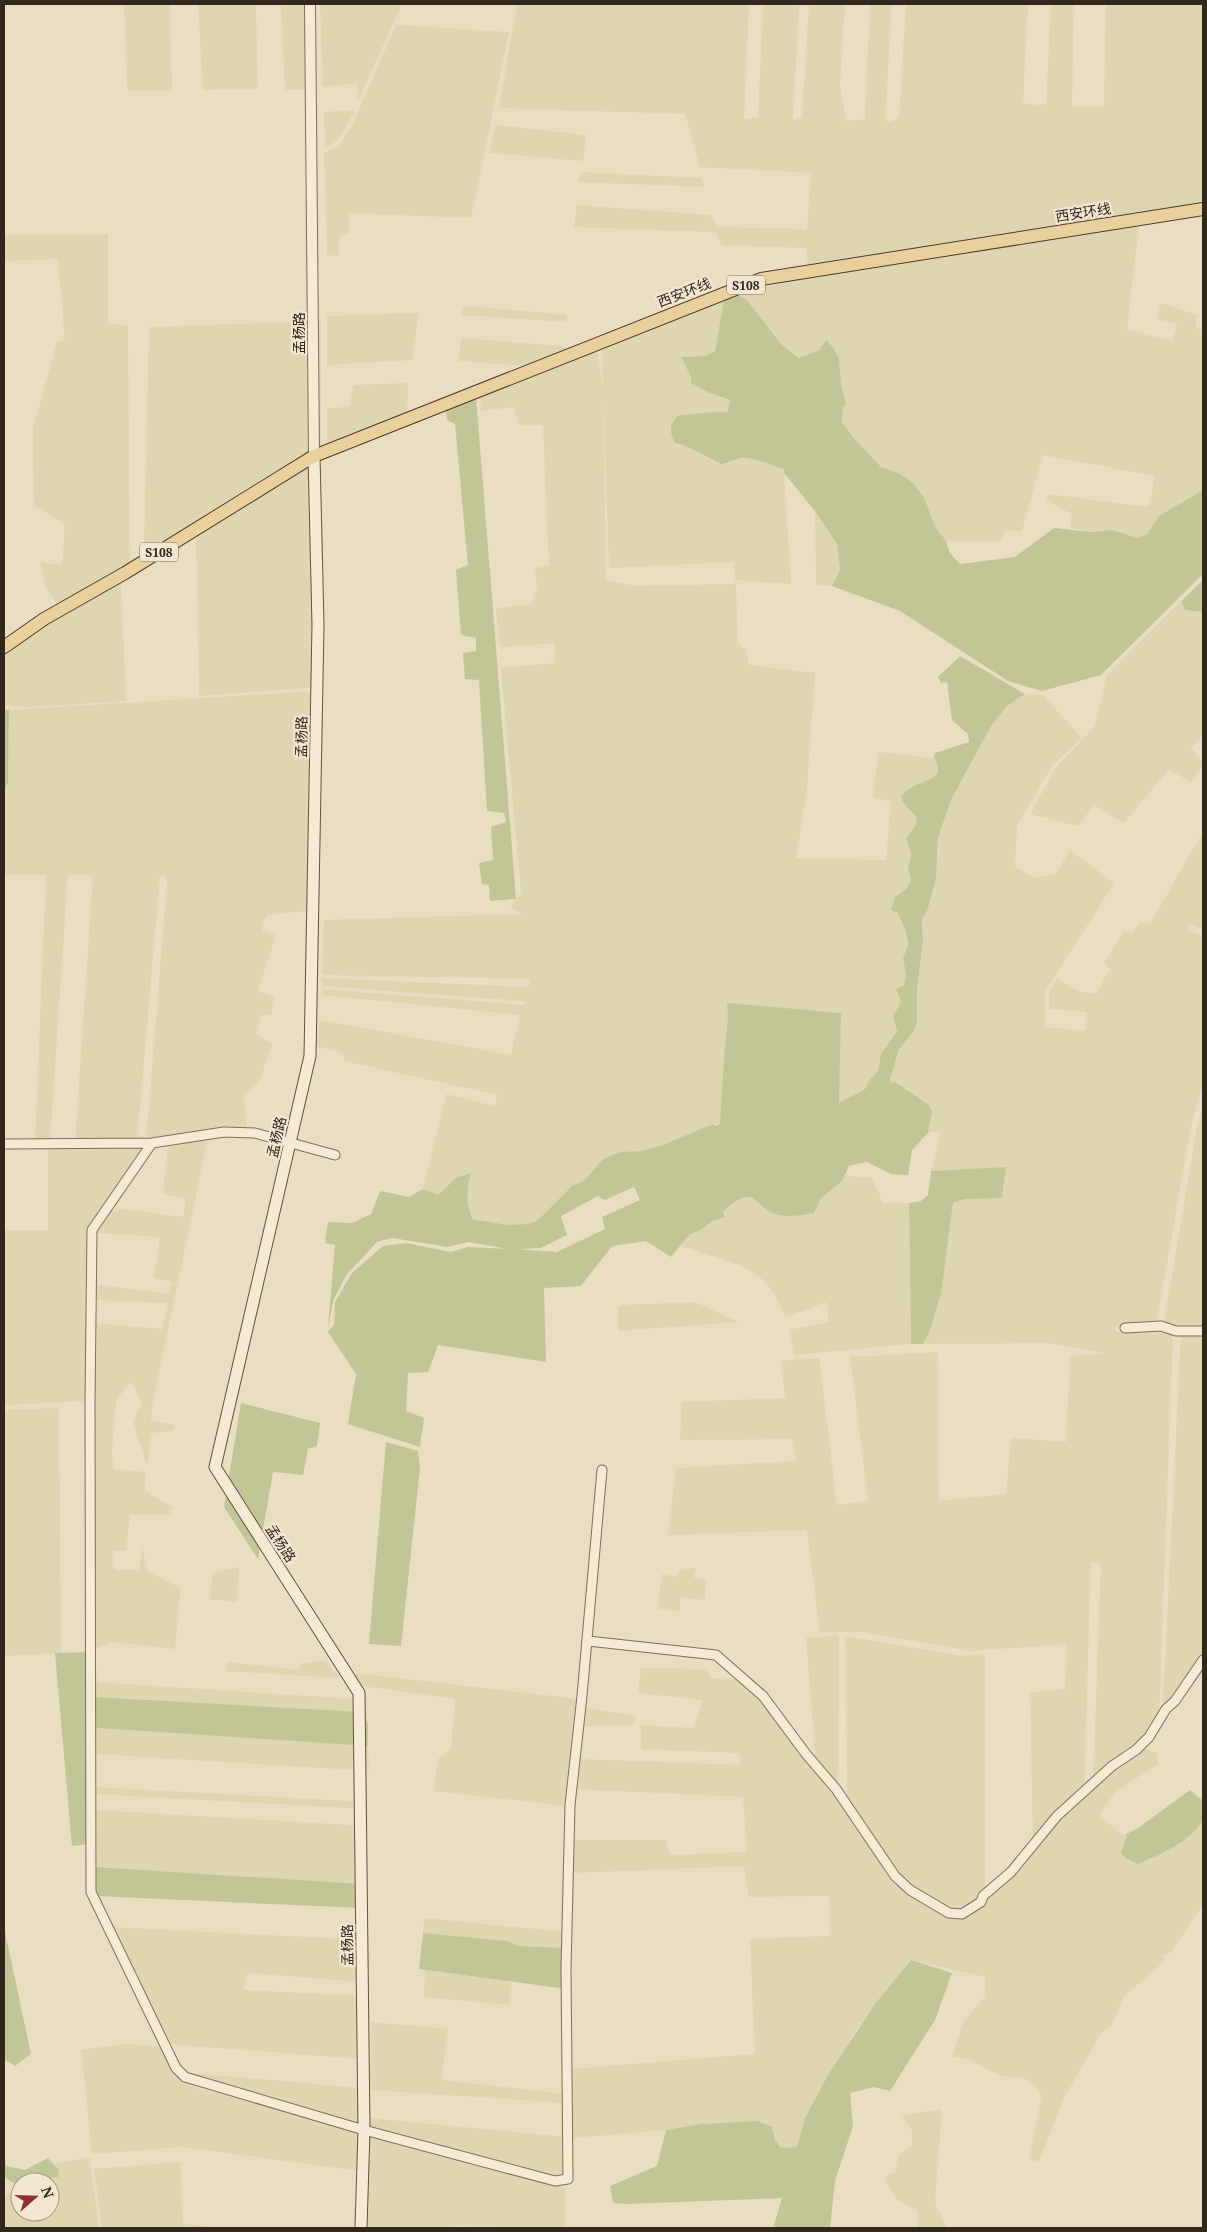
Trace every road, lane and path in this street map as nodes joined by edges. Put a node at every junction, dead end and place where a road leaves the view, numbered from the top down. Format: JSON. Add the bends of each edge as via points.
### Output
{"nodes":[{"id":1,"x":310,"y":4,"type":"edge"},
{"id":2,"x":1203,"y":209,"type":"edge"},
{"id":3,"x":314,"y":456,"type":"junction"},
{"id":4,"x":4,"y":646,"type":"edge"},
{"id":5,"x":152,"y":1143,"type":"junction"},
{"id":6,"x":290,"y":1143,"type":"junction"},
{"id":7,"x":4,"y":1144,"type":"edge"},
{"id":8,"x":335,"y":1155,"type":"dead end"},
{"id":9,"x":1125,"y":1328,"type":"dead end"},
{"id":10,"x":1203,"y":1331,"type":"edge"},
{"id":11,"x":602,"y":1470,"type":"dead end"},
{"id":12,"x":588,"y":1641,"type":"junction"},
{"id":13,"x":1203,"y":1660,"type":"edge"},
{"id":14,"x":364,"y":2130,"type":"junction"},
{"id":15,"x":361,"y":2228,"type":"edge"}],
"edges":[{"from":1,"to":3,"type":"street","name":"孟杨路"},
{"from":2,"to":3,"type":"main road","name":"西安环线","number":"S108","via":[[762,279]]},
{"from":3,"to":4,"type":"main road","number":"S108"},
{"from":3,"to":6,"type":"main road","name":"孟杨路","via":[[318,625],[310,1056]]},
{"from":5,"to":6,"type":"street","via":[[224,1132],[255,1133]]},
{"from":5,"to":7,"type":"street"},
{"from":5,"to":14,"type":"street","via":[[92,1230],[91,1892],[176,2068],[185,2077]]},
{"from":6,"to":8,"type":"street"},
{"from":6,"to":14,"type":"main road","name":"孟杨路","via":[[214,1467],[359,1693]]},
{"from":9,"to":10,"type":"street","via":[[1161,1326],[1176,1331]]},
{"from":11,"to":12,"type":"street"},
{"from":12,"to":13,"type":"street","via":[[716,1655],[763,1696],[836,1789],[895,1876],[910,1890],[949,1913],[962,1914],[981,1902],[983,1896],[1011,1872],[1057,1816],[1149,1737]]},
{"from":12,"to":14,"type":"street","via":[[570,1806],[566,1968],[568,2179],[555,2181]]},
{"from":14,"to":15,"type":"main road","name":"孟杨路"}]}
